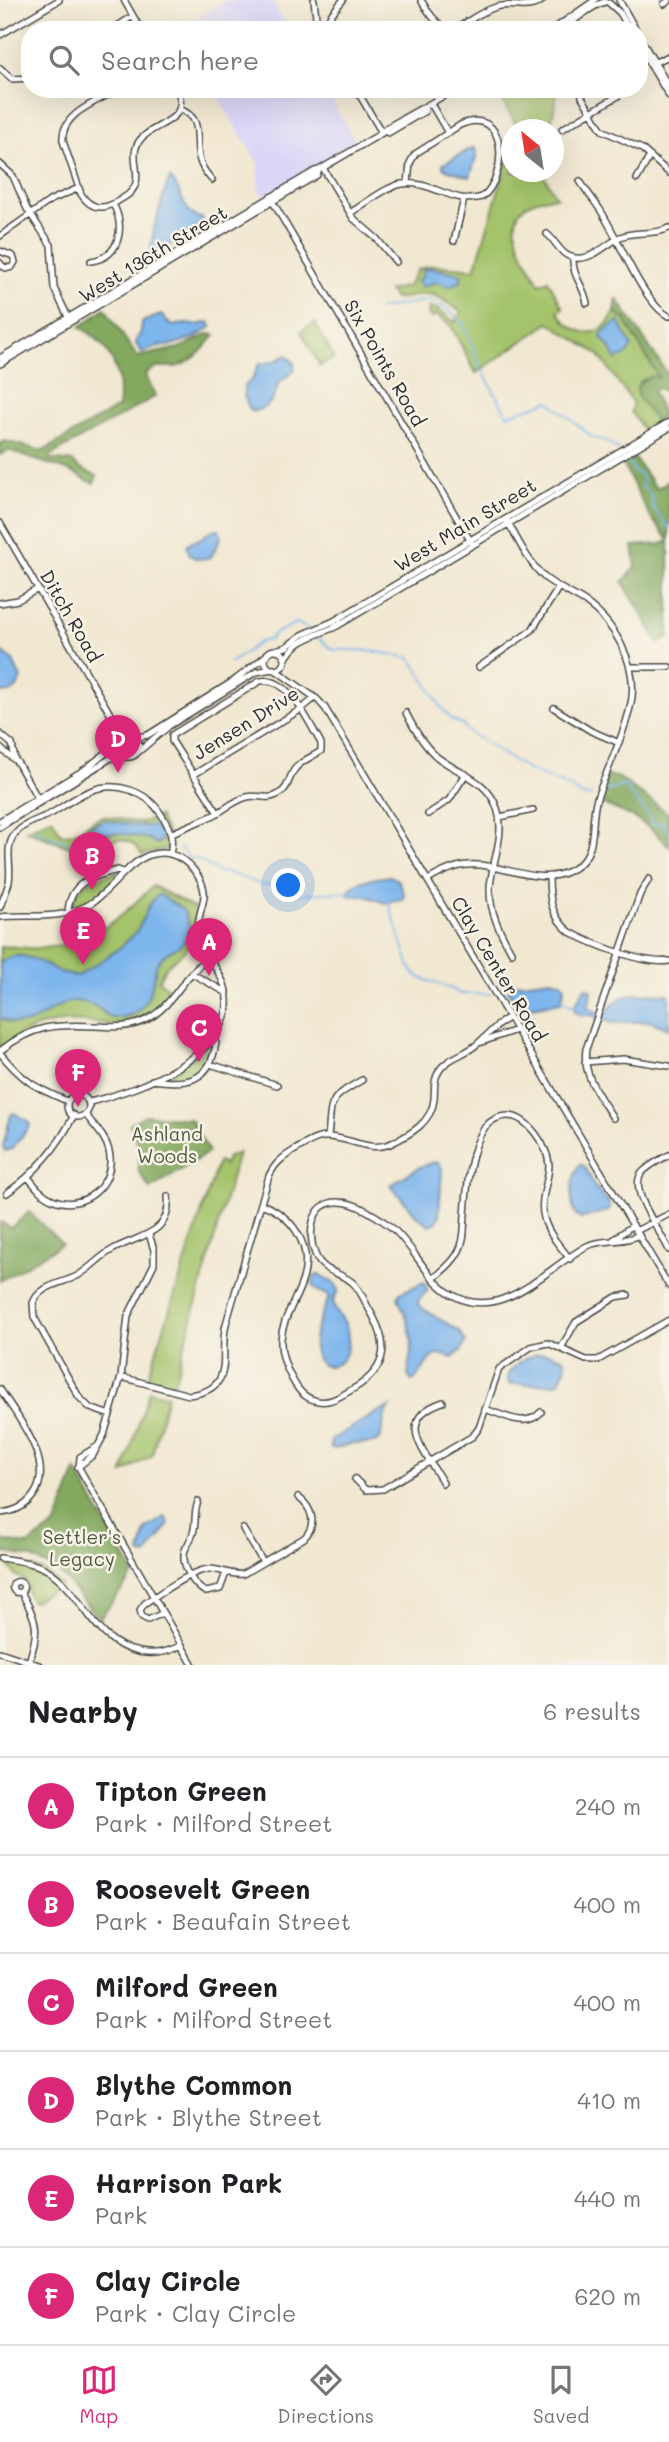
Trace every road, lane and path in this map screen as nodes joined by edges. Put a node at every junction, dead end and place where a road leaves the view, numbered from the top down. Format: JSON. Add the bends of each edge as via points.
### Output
{"nodes":[{"id":1,"x":59,"y":0,"type":"edge"},
{"id":2,"x":124,"y":0,"type":"edge"},
{"id":3,"x":314,"y":0,"type":"edge"},
{"id":4,"x":343,"y":0,"type":"edge"},
{"id":5,"x":421,"y":0,"type":"edge"},
{"id":6,"x":543,"y":0,"type":"edge"},
{"id":7,"x":594,"y":0,"type":"edge"},
{"id":8,"x":610,"y":1,"type":"edge"},
{"id":9,"x":315,"y":10,"type":"junction"},
{"id":10,"x":332,"y":14,"type":"junction"},
{"id":11,"x":133,"y":16,"type":"junction"},
{"id":12,"x":24,"y":21,"type":"edge"},
{"id":13,"x":125,"y":21,"type":"edge"},
{"id":14,"x":136,"y":21,"type":"edge"},
{"id":15,"x":320,"y":21,"type":"edge"},
{"id":16,"x":328,"y":21,"type":"edge"},
{"id":17,"x":436,"y":21,"type":"edge"},
{"id":18,"x":470,"y":21,"type":"edge"},
{"id":19,"x":573,"y":21,"type":"edge"},
{"id":20,"x":574,"y":21,"type":"edge"},
{"id":21,"x":624,"y":21,"type":"edge"},
{"id":22,"x":628,"y":21,"type":"edge"},
{"id":23,"x":21,"y":23,"type":"edge"},
{"id":24,"x":0,"y":35,"type":"edge"},
{"id":25,"x":648,"y":54,"type":"edge"},
{"id":26,"x":648,"y":58,"type":"edge"},
{"id":27,"x":669,"y":58,"type":"edge"},
{"id":28,"x":654,"y":66,"type":"junction"},
{"id":29,"x":0,"y":68,"type":"edge"},
{"id":30,"x":21,"y":80,"type":"edge"},
{"id":31,"x":669,"y":87,"type":"edge"},
{"id":32,"x":669,"y":96,"type":"edge"},
{"id":33,"x":104,"y":98,"type":"edge"},
{"id":34,"x":180,"y":98,"type":"edge"},
{"id":35,"x":362,"y":98,"type":"edge"},
{"id":36,"x":441,"y":98,"type":"edge"},
{"id":37,"x":583,"y":98,"type":"edge"},
{"id":38,"x":611,"y":98,"type":"edge"},
{"id":39,"x":428,"y":106,"type":"junction"},
{"id":40,"x":179,"y":109,"type":"junction"},
{"id":41,"x":590,"y":112,"type":"junction"},
{"id":42,"x":564,"y":128,"type":"edge"},
{"id":43,"x":384,"y":132,"type":"junction"},
{"id":44,"x":448,"y":133,"type":"junction"},
{"id":45,"x":650,"y":156,"type":"junction"},
{"id":46,"x":0,"y":164,"type":"edge"},
{"id":47,"x":321,"y":169,"type":"junction"},
{"id":48,"x":669,"y":173,"type":"edge"},
{"id":49,"x":637,"y":179,"type":"dead end"},
{"id":50,"x":212,"y":180,"type":"dead end"},
{"id":51,"x":580,"y":181,"type":"dead end"},
{"id":52,"x":408,"y":183,"type":"junction"},
{"id":53,"x":79,"y":188,"type":"junction"},
{"id":54,"x":272,"y":199,"type":"junction"},
{"id":55,"x":464,"y":199,"type":"junction"},
{"id":56,"x":113,"y":204,"type":"junction"},
{"id":57,"x":350,"y":213,"type":"junction"},
{"id":58,"x":30,"y":214,"type":"junction"},
{"id":59,"x":669,"y":228,"type":"edge"},
{"id":60,"x":547,"y":234,"type":"dead end"},
{"id":61,"x":0,"y":236,"type":"edge"},
{"id":62,"x":615,"y":240,"type":"junction"},
{"id":63,"x":454,"y":241,"type":"dead end"},
{"id":64,"x":0,"y":251,"type":"edge"},
{"id":65,"x":573,"y":258,"type":"junction"},
{"id":66,"x":0,"y":260,"type":"edge"},
{"id":67,"x":91,"y":261,"type":"dead end"},
{"id":68,"x":396,"y":262,"type":"dead end"},
{"id":69,"x":587,"y":303,"type":"dead end"},
{"id":70,"x":669,"y":316,"type":"edge"},
{"id":71,"x":69,"y":320,"type":"junction"},
{"id":72,"x":0,"y":358,"type":"edge"},
{"id":73,"x":0,"y":364,"type":"edge"},
{"id":74,"x":669,"y":424,"type":"edge"},
{"id":75,"x":507,"y":522,"type":"junction"},
{"id":76,"x":0,"y":523,"type":"edge"},
{"id":77,"x":471,"y":543,"type":"junction"},
{"id":78,"x":559,"y":587,"type":"junction"},
{"id":79,"x":38,"y":589,"type":"junction"},
{"id":80,"x":0,"y":603,"type":"edge"},
{"id":81,"x":308,"y":635,"type":"junction"},
{"id":82,"x":275,"y":650,"type":"junction"},
{"id":83,"x":267,"y":655,"type":"junction"},
{"id":84,"x":285,"y":662,"type":"junction"},
{"id":85,"x":479,"y":667,"type":"dead end"},
{"id":86,"x":630,"y":667,"type":"junction"},
{"id":87,"x":669,"y":667,"type":"edge"},
{"id":88,"x":273,"y":669,"type":"junction"},
{"id":89,"x":290,"y":679,"type":"junction"},
{"id":90,"x":215,"y":698,"type":"junction"},
{"id":91,"x":315,"y":698,"type":"junction"},
{"id":92,"x":220,"y":705,"type":"junction"},
{"id":93,"x":554,"y":708,"type":"dead end"},
{"id":94,"x":300,"y":710,"type":"junction"},
{"id":95,"x":406,"y":713,"type":"dead end"},
{"id":96,"x":117,"y":724,"type":"junction"},
{"id":97,"x":0,"y":734,"type":"edge"},
{"id":98,"x":133,"y":738,"type":"junction"},
{"id":99,"x":617,"y":742,"type":"junction"},
{"id":100,"x":120,"y":743,"type":"junction"},
{"id":101,"x":0,"y":748,"type":"edge"},
{"id":102,"x":137,"y":752,"type":"junction"},
{"id":103,"x":128,"y":757,"type":"junction"},
{"id":104,"x":15,"y":760,"type":"junction"},
{"id":105,"x":466,"y":774,"type":"junction"},
{"id":106,"x":193,"y":775,"type":"junction"},
{"id":107,"x":38,"y":800,"type":"junction"},
{"id":108,"x":533,"y":810,"type":"dead end"},
{"id":109,"x":218,"y":813,"type":"junction"},
{"id":110,"x":428,"y":814,"type":"dead end"},
{"id":111,"x":500,"y":817,"type":"junction"},
{"id":112,"x":0,"y":821,"type":"edge"},
{"id":113,"x":0,"y":827,"type":"edge"},
{"id":114,"x":172,"y":834,"type":"junction"},
{"id":115,"x":170,"y":854,"type":"junction"},
{"id":116,"x":494,"y":867,"type":"junction"},
{"id":117,"x":124,"y":873,"type":"junction"},
{"id":118,"x":550,"y":876,"type":"junction"},
{"id":119,"x":649,"y":878,"type":"dead end"},
{"id":120,"x":428,"y":880,"type":"junction"},
{"id":121,"x":0,"y":907,"type":"edge"},
{"id":122,"x":68,"y":913,"type":"junction"},
{"id":123,"x":0,"y":917,"type":"edge"},
{"id":124,"x":620,"y":951,"type":"junction"},
{"id":125,"x":512,"y":953,"type":"dead end"},
{"id":126,"x":209,"y":958,"type":"junction"},
{"id":127,"x":669,"y":961,"type":"edge"},
{"id":128,"x":191,"y":973,"type":"junction"},
{"id":129,"x":227,"y":993,"type":"junction"},
{"id":130,"x":509,"y":1017,"type":"junction"},
{"id":131,"x":516,"y":1030,"type":"junction"},
{"id":132,"x":213,"y":1039,"type":"junction"},
{"id":133,"x":479,"y":1043,"type":"junction"},
{"id":134,"x":0,"y":1052,"type":"edge"},
{"id":135,"x":585,"y":1062,"type":"junction"},
{"id":136,"x":210,"y":1064,"type":"junction"},
{"id":137,"x":669,"y":1066,"type":"edge"},
{"id":138,"x":152,"y":1080,"type":"junction"},
{"id":139,"x":362,"y":1080,"type":"dead end"},
{"id":140,"x":277,"y":1085,"type":"dead end"},
{"id":141,"x":67,"y":1101,"type":"junction"},
{"id":142,"x":90,"y":1102,"type":"junction"},
{"id":143,"x":74,"y":1115,"type":"junction"},
{"id":144,"x":86,"y":1115,"type":"junction"},
{"id":145,"x":613,"y":1118,"type":"dead end"},
{"id":146,"x":328,"y":1137,"type":"junction"},
{"id":147,"x":669,"y":1155,"type":"edge"},
{"id":148,"x":28,"y":1177,"type":"junction"},
{"id":149,"x":7,"y":1193,"type":"dead end"},
{"id":150,"x":168,"y":1196,"type":"dead end"},
{"id":151,"x":261,"y":1204,"type":"junction"},
{"id":152,"x":669,"y":1214,"type":"edge"},
{"id":153,"x":654,"y":1221,"type":"junction"},
{"id":154,"x":636,"y":1230,"type":"junction"},
{"id":155,"x":149,"y":1234,"type":"junction"},
{"id":156,"x":610,"y":1241,"type":"junction"},
{"id":157,"x":669,"y":1250,"type":"edge"},
{"id":158,"x":570,"y":1259,"type":"junction"},
{"id":159,"x":433,"y":1278,"type":"junction"},
{"id":160,"x":669,"y":1286,"type":"edge"},
{"id":161,"x":628,"y":1295,"type":"dead end"},
{"id":162,"x":669,"y":1320,"type":"edge"},
{"id":163,"x":561,"y":1348,"type":"junction"},
{"id":164,"x":121,"y":1377,"type":"junction"},
{"id":165,"x":0,"y":1389,"type":"edge"},
{"id":166,"x":443,"y":1402,"type":"dead end"},
{"id":167,"x":485,"y":1409,"type":"junction"},
{"id":168,"x":541,"y":1412,"type":"dead end"},
{"id":169,"x":110,"y":1415,"type":"junction"},
{"id":170,"x":430,"y":1461,"type":"junction"},
{"id":171,"x":355,"y":1479,"type":"dead end"},
{"id":172,"x":443,"y":1483,"type":"dead end"},
{"id":173,"x":298,"y":1497,"type":"dead end"},
{"id":174,"x":198,"y":1502,"type":"dead end"},
{"id":175,"x":0,"y":1513,"type":"edge"},
{"id":176,"x":243,"y":1530,"type":"dead end"},
{"id":177,"x":0,"y":1558,"type":"edge"},
{"id":178,"x":263,"y":1562,"type":"junction"},
{"id":179,"x":226,"y":1573,"type":"junction"},
{"id":180,"x":191,"y":1576,"type":"junction"},
{"id":181,"x":20,"y":1592,"type":"dead end"},
{"id":182,"x":154,"y":1598,"type":"junction"},
{"id":183,"x":163,"y":1613,"type":"junction"},
{"id":184,"x":182,"y":1645,"type":"junction"},
{"id":185,"x":0,"y":1652,"type":"edge"},
{"id":186,"x":29,"y":1664,"type":"edge"},
{"id":187,"x":39,"y":1665,"type":"edge"},
{"id":188,"x":194,"y":1665,"type":"edge"}],
"edges":[{"from":1,"to":12,"type":"street"},
{"from":2,"to":11,"type":"street"},
{"from":3,"to":9,"type":"street"},
{"from":4,"to":10,"type":"street"},
{"from":5,"to":17,"type":"street"},
{"from":6,"to":18,"type":"street","via":[[532,7],[498,6]]},
{"from":7,"to":19,"type":"street"},
{"from":8,"to":20,"type":"street"},
{"from":8,"to":21,"type":"street"},
{"from":8,"to":22,"type":"street"},
{"from":9,"to":10,"type":"street","via":[[322,16]]},
{"from":9,"to":15,"type":"street"},
{"from":10,"to":16,"type":"street"},
{"from":11,"to":13,"type":"street"},
{"from":11,"to":14,"type":"street"},
{"from":23,"to":24,"type":"street"},
{"from":25,"to":28,"type":"street"},
{"from":26,"to":28,"type":"street"},
{"from":27,"to":28,"type":"street"},
{"from":28,"to":31,"type":"street"},
{"from":28,"to":32,"type":"street"},
{"from":29,"to":30,"type":"street","via":[[12,79]]},
{"from":33,"to":53,"type":"street","via":[[73,116],[64,127],[63,141]]},
{"from":34,"to":40,"type":"street"},
{"from":35,"to":43,"type":"street"},
{"from":36,"to":39,"type":"street","name":"West 136th Street"},
{"from":37,"to":41,"type":"street"},
{"from":38,"to":41,"type":"street"},
{"from":39,"to":43,"type":"street","name":"West 136th Street"},
{"from":39,"to":44,"type":"street"},
{"from":40,"to":50,"type":"street","via":[[196,122],[200,161]]},
{"from":40,"to":56,"type":"street","via":[[140,140],[136,186]]},
{"from":41,"to":42,"type":"street"},
{"from":41,"to":45,"type":"street","via":[[602,130]]},
{"from":43,"to":47,"type":"street","name":"West 136th Street"},
{"from":44,"to":52,"type":"street","via":[[415,154]]},
{"from":44,"to":55,"type":"street","via":[[480,121],[501,145],[490,189],[481,197]]},
{"from":45,"to":48,"type":"street"},
{"from":45,"to":49,"type":"street"},
{"from":46,"to":58,"type":"street","via":[[13,176]]},
{"from":47,"to":54,"type":"street","name":"West 136th Street"},
{"from":47,"to":57,"type":"street"},
{"from":51,"to":62,"type":"street"},
{"from":52,"to":55,"type":"street"},
{"from":52,"to":57,"type":"street"},
{"from":53,"to":56,"type":"street","via":[[93,205]]},
{"from":53,"to":58,"type":"street"},
{"from":54,"to":71,"type":"street","name":"West 136th Street"},
{"from":54,"to":77,"type":"street","name":"Six Points Road"},
{"from":55,"to":63,"type":"street"},
{"from":56,"to":67,"type":"street","via":[[121,224],[118,242],[103,258]]},
{"from":57,"to":68,"type":"street"},
{"from":58,"to":61,"type":"street"},
{"from":58,"to":71,"type":"street","via":[[51,245],[54,288]]},
{"from":59,"to":62,"type":"street"},
{"from":60,"to":65,"type":"street"},
{"from":62,"to":65,"type":"street","via":[[587,257]]},
{"from":62,"to":70,"type":"street","via":[[656,306]]},
{"from":64,"to":66,"type":"street"},
{"from":64,"to":66,"type":"street","via":[[15,261],[8,269]]},
{"from":65,"to":69,"type":"street","via":[[574,273]]},
{"from":71,"to":72,"type":"street","name":"West 136th Street"},
{"from":71,"to":73,"type":"street","name":"West 136th Street"},
{"from":74,"to":75,"type":"street","name":"West Main Street"},
{"from":75,"to":77,"type":"street","name":"West Main Street"},
{"from":75,"to":78,"type":"street","via":[[533,565]]},
{"from":76,"to":79,"type":"street","name":"Ditch Road"},
{"from":77,"to":81,"type":"street","name":"West Main Street"},
{"from":78,"to":85,"type":"street","via":[[532,630]]},
{"from":78,"to":86,"type":"street","via":[[605,620]]},
{"from":79,"to":80,"type":"street"},
{"from":79,"to":96,"type":"street","name":"Ditch Road"},
{"from":81,"to":82,"type":"street","name":"West Main Street"},
{"from":81,"to":84,"type":"street","name":"West Main Street"},
{"from":82,"to":83,"type":"street"},
{"from":82,"to":84,"type":"street","via":[[284,654]]},
{"from":83,"to":88,"type":"street","via":[[266,662]]},
{"from":83,"to":98,"type":"street","via":[[148,735]]},
{"from":84,"to":88,"type":"street"},
{"from":84,"to":89,"type":"street"},
{"from":86,"to":87,"type":"street"},
{"from":86,"to":99,"type":"street","via":[[631,701]]},
{"from":88,"to":89,"type":"street","name":"Clay Center Road"},
{"from":88,"to":90,"type":"street","via":[[258,671]]},
{"from":89,"to":91,"type":"street","name":"Clay Center Road"},
{"from":90,"to":92,"type":"street"},
{"from":90,"to":102,"type":"street"},
{"from":91,"to":94,"type":"street","name":"Jensen Drive"},
{"from":91,"to":120,"type":"street","name":"Clay Center Road"},
{"from":92,"to":94,"type":"street","via":[[260,681],[275,681]]},
{"from":92,"to":106,"type":"street","via":[[172,736]]},
{"from":93,"to":99,"type":"street"},
{"from":94,"to":106,"type":"street","name":"Jensen Drive"},
{"from":94,"to":109,"type":"street","via":[[322,748],[296,767],[278,795],[247,797]]},
{"from":95,"to":105,"type":"street","via":[[426,747]]},
{"from":96,"to":98,"type":"street","name":"Ditch Road"},
{"from":96,"to":100,"type":"street","name":"Ditch Road"},
{"from":97,"to":104,"type":"street","via":[[12,744]]},
{"from":98,"to":100,"type":"street"},
{"from":98,"to":102,"type":"street"},
{"from":99,"to":118,"type":"street","via":[[594,806],[593,839],[587,853],[572,869]]},
{"from":100,"to":103,"type":"street","via":[[120,752]]},
{"from":100,"to":107,"type":"street"},
{"from":101,"to":104,"type":"street"},
{"from":102,"to":103,"type":"street"},
{"from":103,"to":107,"type":"street","via":[[112,757]]},
{"from":104,"to":107,"type":"street"},
{"from":105,"to":110,"type":"street","via":[[453,796]]},
{"from":105,"to":111,"type":"street","via":[[487,790]]},
{"from":106,"to":109,"type":"street"},
{"from":107,"to":112,"type":"street"},
{"from":107,"to":113,"type":"street"},
{"from":108,"to":111,"type":"street"},
{"from":109,"to":114,"type":"street"},
{"from":111,"to":116,"type":"street"},
{"from":114,"to":115,"type":"street"},
{"from":114,"to":121,"type":"street","via":[[156,807],[139,794],[115,787],[90,791],[14,835],[8,886]]},
{"from":115,"to":117,"type":"street","via":[[148,856]]},
{"from":115,"to":126,"type":"street","via":[[189,865],[203,888],[198,933]]},
{"from":116,"to":118,"type":"street"},
{"from":116,"to":120,"type":"street","via":[[461,866]]},
{"from":116,"to":125,"type":"street","via":[[492,908]]},
{"from":117,"to":122,"type":"street","via":[[100,898]]},
{"from":117,"to":122,"type":"street","via":[[117,870],[83,881],[73,893]]},
{"from":118,"to":124,"type":"street","via":[[550,903],[561,924],[578,936]]},
{"from":119,"to":124,"type":"street"},
{"from":120,"to":130,"type":"street","name":"Clay Center Road"},
{"from":122,"to":123,"type":"street","via":[[45,918]]},
{"from":124,"to":127,"type":"street","via":[[652,962]]},
{"from":124,"to":135,"type":"street"},
{"from":126,"to":128,"type":"street"},
{"from":126,"to":129,"type":"street"},
{"from":128,"to":129,"type":"street"},
{"from":128,"to":134,"type":"street","via":[[164,1007],[141,1022],[123,1027],[51,1026],[26,1033]]},
{"from":129,"to":132,"type":"street","via":[[226,1010]]},
{"from":130,"to":131,"type":"street","name":"Clay Center Road"},
{"from":130,"to":133,"type":"street"},
{"from":131,"to":133,"type":"street"},
{"from":131,"to":154,"type":"street","name":"Clay Center Road"},
{"from":132,"to":136,"type":"street","via":[[216,1045]]},
{"from":132,"to":138,"type":"street"},
{"from":133,"to":146,"type":"street","via":[[440,1069],[432,1111],[414,1130],[379,1147]]},
{"from":134,"to":141,"type":"street","via":[[31,1085]]},
{"from":135,"to":137,"type":"street","via":[[630,1059]]},
{"from":135,"to":145,"type":"street"},
{"from":136,"to":138,"type":"street","via":[[186,1082]]},
{"from":136,"to":140,"type":"street"},
{"from":138,"to":142,"type":"street"},
{"from":139,"to":146,"type":"street","via":[[331,1103]]},
{"from":141,"to":142,"type":"street","via":[[79,1095]]},
{"from":141,"to":143,"type":"street"},
{"from":142,"to":144,"type":"street"},
{"from":143,"to":144,"type":"street"},
{"from":143,"to":148,"type":"street","via":[[54,1149]]},
{"from":144,"to":148,"type":"street","via":[[110,1154],[109,1174],[100,1189],[81,1201],[61,1202],[44,1195]]},
{"from":146,"to":151,"type":"street","via":[[310,1141],[277,1162]]},
{"from":147,"to":153,"type":"street","via":[[640,1176],[638,1189]]},
{"from":148,"to":149,"type":"street"},
{"from":150,"to":155,"type":"street","via":[[164,1220]]},
{"from":151,"to":159,"type":"street","via":[[285,1216],[301,1241],[303,1276],[283,1327],[281,1345],[287,1371],[310,1399],[331,1401],[364,1382],[379,1365],[383,1346],[378,1324],[355,1285],[326,1269],[315,1255],[312,1224],[321,1208],[341,1202],[378,1218],[398,1234]]},
{"from":151,"to":164,"type":"street","via":[[224,1330],[225,1366],[219,1380],[189,1395]]},
{"from":152,"to":153,"type":"street"},
{"from":153,"to":154,"type":"street"},
{"from":153,"to":157,"type":"street"},
{"from":154,"to":156,"type":"street"},
{"from":154,"to":156,"type":"street","via":[[630,1239]]},
{"from":154,"to":160,"type":"street","name":"Clay Center Road"},
{"from":155,"to":164,"type":"street","via":[[154,1264],[128,1316]]},
{"from":155,"to":169,"type":"street","via":[[44,1289],[33,1303],[34,1317],[79,1397]]},
{"from":156,"to":158,"type":"street","via":[[590,1245]]},
{"from":158,"to":159,"type":"street","via":[[511,1296],[489,1303],[456,1297]]},
{"from":158,"to":159,"type":"street","via":[[544,1217],[547,1156],[528,1123],[502,1116],[484,1130],[471,1165],[461,1247]]},
{"from":161,"to":163,"type":"street","via":[[616,1297],[576,1322]]},
{"from":162,"to":163,"type":"street","via":[[600,1360],[586,1360]]},
{"from":163,"to":167,"type":"street","via":[[538,1344],[503,1365]]},
{"from":164,"to":169,"type":"street"},
{"from":165,"to":175,"type":"street","via":[[41,1466],[35,1494],[12,1511]]},
{"from":166,"to":170,"type":"street","via":[[423,1412],[415,1425]]},
{"from":167,"to":168,"type":"street","via":[[525,1421]]},
{"from":167,"to":170,"type":"street","via":[[475,1434]]},
{"from":169,"to":182,"type":"street","via":[[98,1446],[80,1457],[79,1467]]},
{"from":170,"to":171,"type":"street","via":[[383,1489],[366,1490]]},
{"from":170,"to":172,"type":"street"},
{"from":173,"to":178,"type":"street","via":[[311,1513],[310,1531]]},
{"from":174,"to":180,"type":"street","via":[[194,1533],[184,1556]]},
{"from":176,"to":178,"type":"street"},
{"from":177,"to":184,"type":"street","via":[[50,1572],[101,1631],[122,1647],[153,1653]]},
{"from":178,"to":179,"type":"street","via":[[243,1574]]},
{"from":179,"to":180,"type":"street","via":[[208,1569]]},
{"from":179,"to":180,"type":"street","via":[[222,1587],[212,1592],[200,1589]]},
{"from":180,"to":182,"type":"street"},
{"from":181,"to":186,"type":"street","via":[[37,1626]]},
{"from":182,"to":183,"type":"street"},
{"from":182,"to":183,"type":"street","via":[[142,1606],[141,1615],[148,1620]]},
{"from":183,"to":184,"type":"street"},
{"from":184,"to":188,"type":"street"},
{"from":185,"to":186,"type":"street"},
{"from":186,"to":187,"type":"street"}]}
